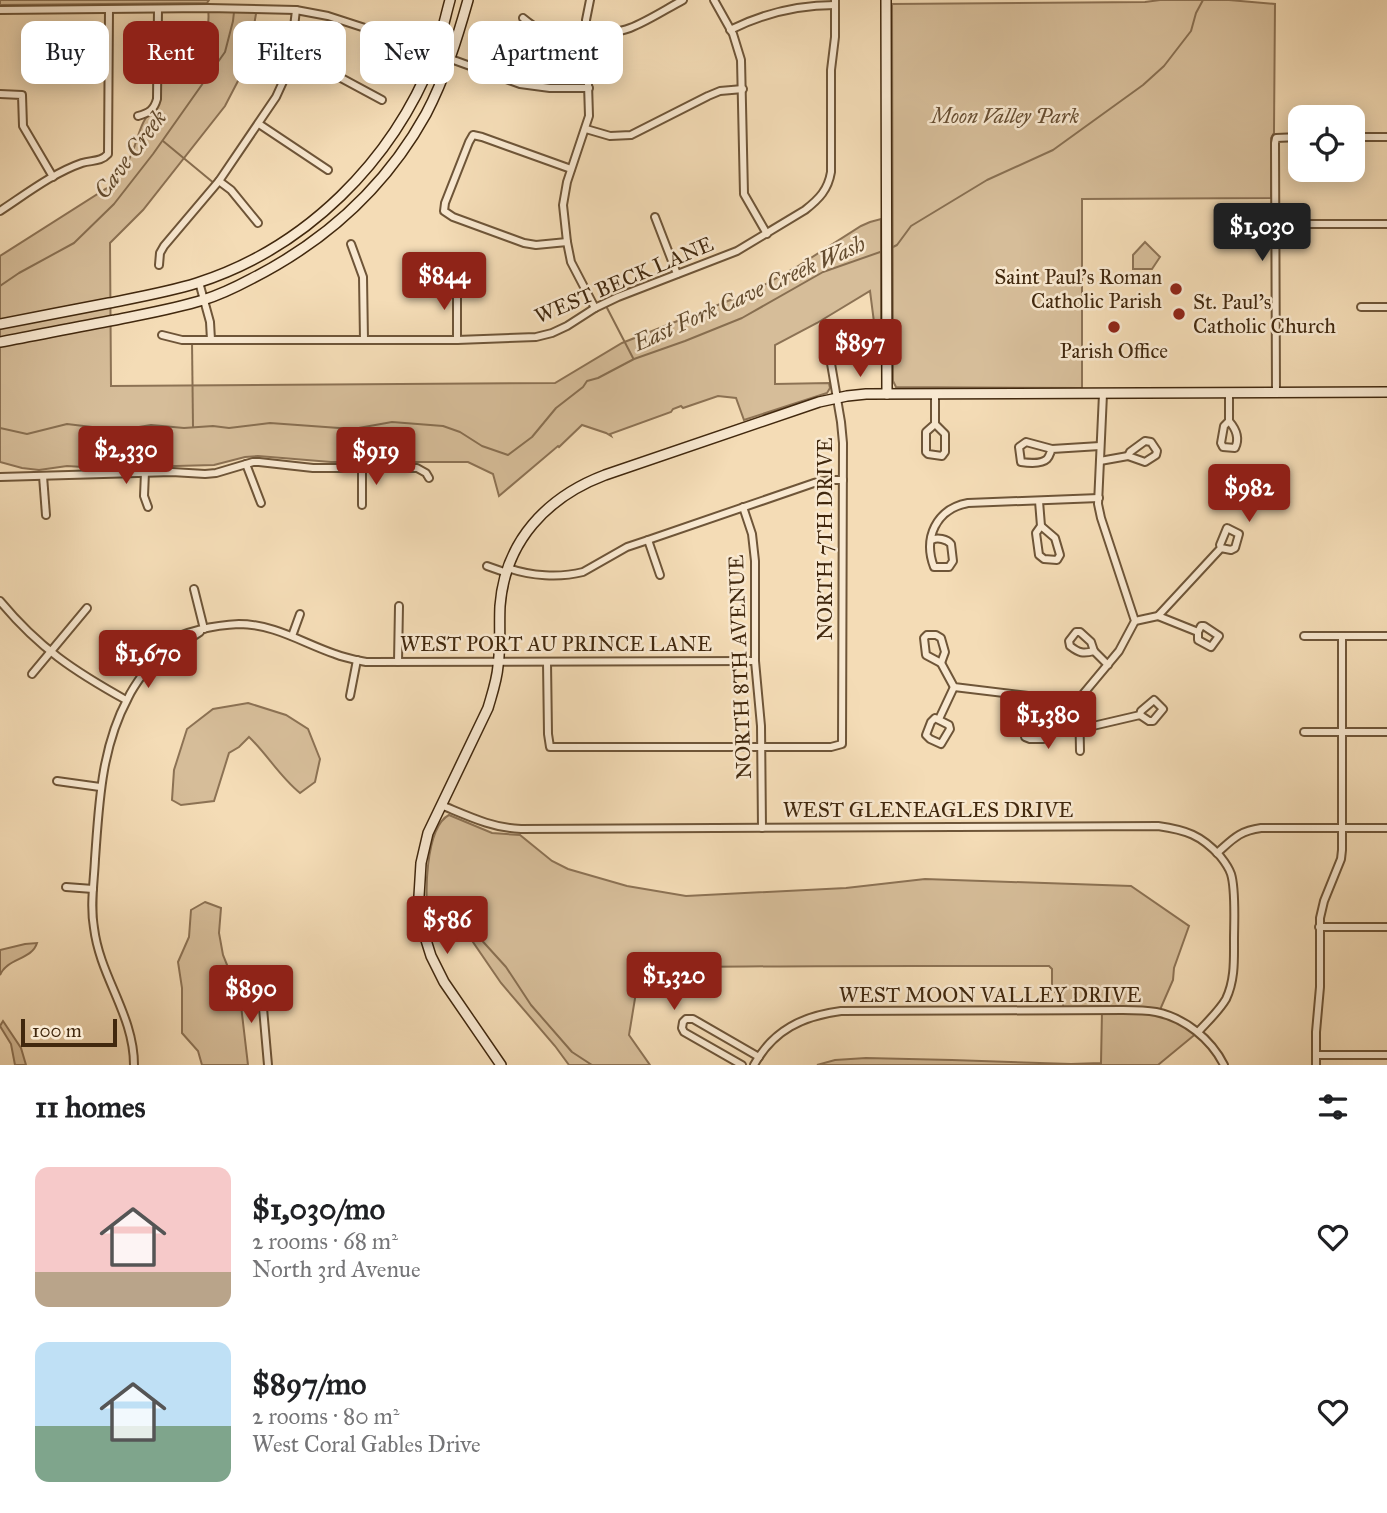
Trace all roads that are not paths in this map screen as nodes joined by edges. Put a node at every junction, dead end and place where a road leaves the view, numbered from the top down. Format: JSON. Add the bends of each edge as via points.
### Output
{"nodes":[{"id":1,"x":450,"y":0,"type":"edge"},
{"id":2,"x":468,"y":0,"type":"edge"},
{"id":3,"x":590,"y":0,"type":"edge"},
{"id":4,"x":683,"y":0,"type":"edge"},
{"id":5,"x":714,"y":0,"type":"edge"},
{"id":6,"x":886,"y":0,"type":"edge"},
{"id":7,"x":835,"y":3,"type":"edge"},
{"id":8,"x":109,"y":9,"type":"junction"},
{"id":9,"x":158,"y":9,"type":"junction"},
{"id":10,"x":0,"y":10,"type":"edge"},
{"id":11,"x":296,"y":10,"type":"junction"},
{"id":12,"x":523,"y":18,"type":"dead end"},
{"id":13,"x":295,"y":21,"type":"edge"},
{"id":14,"x":444,"y":21,"type":"edge"},
{"id":15,"x":526,"y":21,"type":"edge"},
{"id":16,"x":587,"y":21,"type":"edge"},
{"id":17,"x":360,"y":27,"type":"edge"},
{"id":18,"x":623,"y":30,"type":"edge"},
{"id":19,"x":730,"y":30,"type":"junction"},
{"id":20,"x":454,"y":47,"type":"edge"},
{"id":21,"x":454,"y":61,"type":"edge"},
{"id":22,"x":346,"y":81,"type":"edge"},
{"id":23,"x":281,"y":84,"type":"edge"},
{"id":24,"x":421,"y":84,"type":"edge"},
{"id":25,"x":440,"y":84,"type":"edge"},
{"id":26,"x":589,"y":84,"type":"edge"},
{"id":27,"x":589,"y":89,"type":"junction"},
{"id":28,"x":743,"y":89,"type":"junction"},
{"id":29,"x":0,"y":94,"type":"edge"},
{"id":30,"x":382,"y":100,"type":"dead end"},
{"id":31,"x":138,"y":116,"type":"dead end"},
{"id":32,"x":259,"y":124,"type":"junction"},
{"id":33,"x":586,"y":129,"type":"junction"},
{"id":34,"x":1365,"y":137,"type":"edge"},
{"id":35,"x":1288,"y":138,"type":"edge"},
{"id":36,"x":1387,"y":138,"type":"edge"},
{"id":37,"x":571,"y":169,"type":"junction"},
{"id":38,"x":328,"y":170,"type":"dead end"},
{"id":39,"x":53,"y":177,"type":"junction"},
{"id":40,"x":219,"y":181,"type":"junction"},
{"id":41,"x":0,"y":211,"type":"edge"},
{"id":42,"x":656,"y":217,"type":"dead end"},
{"id":43,"x":258,"y":223,"type":"dead end"},
{"id":44,"x":1275,"y":224,"type":"junction"},
{"id":45,"x":1387,"y":224,"type":"edge"},
{"id":46,"x":767,"y":234,"type":"junction"},
{"id":47,"x":567,"y":242,"type":"junction"},
{"id":48,"x":351,"y":244,"type":"dead end"},
{"id":49,"x":159,"y":265,"type":"dead end"},
{"id":50,"x":677,"y":274,"type":"junction"},
{"id":51,"x":200,"y":282,"type":"junction"},
{"id":52,"x":457,"y":285,"type":"dead end"},
{"id":53,"x":204,"y":300,"type":"junction"},
{"id":54,"x":1361,"y":307,"type":"dead end"},
{"id":55,"x":1387,"y":307,"type":"edge"},
{"id":56,"x":595,"y":308,"type":"junction"},
{"id":57,"x":1,"y":324,"type":"edge"},
{"id":58,"x":162,"y":335,"type":"dead end"},
{"id":59,"x":824,"y":335,"type":"dead end"},
{"id":60,"x":211,"y":340,"type":"junction"},
{"id":61,"x":364,"y":340,"type":"junction"},
{"id":62,"x":457,"y":340,"type":"junction"},
{"id":63,"x":0,"y":342,"type":"edge"},
{"id":64,"x":1229,"y":392,"type":"junction"},
{"id":65,"x":1276,"y":392,"type":"junction"},
{"id":66,"x":1387,"y":392,"type":"edge"},
{"id":67,"x":887,"y":394,"type":"junction"},
{"id":68,"x":935,"y":394,"type":"junction"},
{"id":69,"x":1103,"y":394,"type":"junction"},
{"id":70,"x":837,"y":398,"type":"junction"},
{"id":71,"x":1229,"y":421,"type":"dead end"},
{"id":72,"x":935,"y":424,"type":"junction"},
{"id":73,"x":1100,"y":446,"type":"junction"},
{"id":74,"x":1052,"y":449,"type":"junction"},
{"id":75,"x":1128,"y":456,"type":"dead end"},
{"id":76,"x":1100,"y":461,"type":"junction"},
{"id":77,"x":246,"y":464,"type":"junction"},
{"id":78,"x":362,"y":468,"type":"junction"},
{"id":79,"x":145,"y":472,"type":"junction"},
{"id":80,"x":43,"y":476,"type":"junction"},
{"id":81,"x":0,"y":477,"type":"edge"},
{"id":82,"x":429,"y":478,"type":"dead end"},
{"id":83,"x":843,"y":480,"type":"junction"},
{"id":84,"x":1098,"y":498,"type":"junction"},
{"id":85,"x":1039,"y":500,"type":"junction"},
{"id":86,"x":261,"y":503,"type":"dead end"},
{"id":87,"x":362,"y":505,"type":"dead end"},
{"id":88,"x":148,"y":507,"type":"dead end"},
{"id":89,"x":743,"y":507,"type":"junction"},
{"id":90,"x":46,"y":514,"type":"dead end"},
{"id":91,"x":1041,"y":526,"type":"junction"},
{"id":92,"x":648,"y":540,"type":"junction"},
{"id":93,"x":932,"y":540,"type":"junction"},
{"id":94,"x":1221,"y":548,"type":"dead end"},
{"id":95,"x":487,"y":566,"type":"dead end"},
{"id":96,"x":508,"y":570,"type":"junction"},
{"id":97,"x":660,"y":575,"type":"dead end"},
{"id":98,"x":194,"y":589,"type":"dead end"},
{"id":99,"x":0,"y":601,"type":"edge"},
{"id":100,"x":398,"y":606,"type":"dead end"},
{"id":101,"x":87,"y":608,"type":"dead end"},
{"id":102,"x":300,"y":614,"type":"dead end"},
{"id":103,"x":1158,"y":616,"type":"junction"},
{"id":104,"x":1135,"y":621,"type":"junction"},
{"id":105,"x":204,"y":629,"type":"junction"},
{"id":106,"x":1198,"y":632,"type":"dead end"},
{"id":107,"x":292,"y":636,"type":"junction"},
{"id":108,"x":1304,"y":636,"type":"dead end"},
{"id":109,"x":1342,"y":636,"type":"junction"},
{"id":110,"x":1387,"y":636,"type":"edge"},
{"id":111,"x":1094,"y":651,"type":"dead end"},
{"id":112,"x":50,"y":653,"type":"junction"},
{"id":113,"x":357,"y":660,"type":"junction"},
{"id":114,"x":755,"y":661,"type":"junction"},
{"id":115,"x":398,"y":662,"type":"junction"},
{"id":116,"x":499,"y":662,"type":"junction"},
{"id":117,"x":547,"y":662,"type":"junction"},
{"id":118,"x":941,"y":663,"type":"junction"},
{"id":119,"x":1108,"y":665,"type":"junction"},
{"id":120,"x":32,"y":674,"type":"dead end"},
{"id":121,"x":954,"y":687,"type":"junction"},
{"id":122,"x":350,"y":696,"type":"dead end"},
{"id":123,"x":1034,"y":697,"type":"junction"},
{"id":124,"x":1079,"y":699,"type":"junction"},
{"id":125,"x":126,"y":700,"type":"junction"},
{"id":126,"x":1140,"y":715,"type":"dead end"},
{"id":127,"x":1032,"y":717,"type":"dead end"},
{"id":128,"x":939,"y":719,"type":"dead end"},
{"id":129,"x":1080,"y":729,"type":"junction"},
{"id":130,"x":1304,"y":732,"type":"dead end"},
{"id":131,"x":1387,"y":732,"type":"edge"},
{"id":132,"x":1343,"y":733,"type":"junction"},
{"id":133,"x":761,"y":747,"type":"junction"},
{"id":134,"x":1080,"y":751,"type":"dead end"},
{"id":135,"x":57,"y":781,"type":"dead end"},
{"id":136,"x":100,"y":787,"type":"junction"},
{"id":137,"x":441,"y":805,"type":"junction"},
{"id":138,"x":762,"y":828,"type":"junction"},
{"id":139,"x":1343,"y":828,"type":"junction"},
{"id":140,"x":1387,"y":828,"type":"edge"},
{"id":141,"x":1217,"y":853,"type":"junction"},
{"id":142,"x":66,"y":887,"type":"dead end"},
{"id":143,"x":93,"y":889,"type":"junction"},
{"id":144,"x":1319,"y":927,"type":"junction"},
{"id":145,"x":1387,"y":927,"type":"edge"},
{"id":146,"x":266,"y":986,"type":"dead end"},
{"id":147,"x":1198,"y":1032,"type":"junction"},
{"id":148,"x":1316,"y":1055,"type":"junction"},
{"id":149,"x":1387,"y":1055,"type":"edge"},
{"id":150,"x":759,"y":1057,"type":"junction"},
{"id":151,"x":134,"y":1065,"type":"edge"},
{"id":152,"x":268,"y":1065,"type":"edge"},
{"id":153,"x":501,"y":1065,"type":"edge"},
{"id":154,"x":742,"y":1065,"type":"edge"},
{"id":155,"x":754,"y":1065,"type":"edge"},
{"id":156,"x":1224,"y":1065,"type":"edge"},
{"id":157,"x":1316,"y":1065,"type":"edge"}],
"edges":[{"from":1,"to":14,"type":"street"},
{"from":2,"to":20,"type":"street"},
{"from":3,"to":16,"type":"street"},
{"from":4,"to":18,"type":"street"},
{"from":5,"to":19,"type":"street"},
{"from":6,"to":67,"type":"street"},
{"from":7,"to":19,"type":"street","via":[[788,9]]},
{"from":7,"to":46,"type":"street","name":"WEST BECK LANE","via":[[827,189]]},
{"from":8,"to":9,"type":"street"},
{"from":8,"to":10,"type":"street"},
{"from":8,"to":39,"type":"street","via":[[109,150],[106,158]]},
{"from":9,"to":11,"type":"street"},
{"from":9,"to":31,"type":"street","via":[[158,99],[155,108]]},
{"from":11,"to":13,"type":"street"},
{"from":11,"to":17,"type":"street"},
{"from":12,"to":15,"type":"street"},
{"from":19,"to":28,"type":"street","via":[[741,60]]},
{"from":21,"to":27,"type":"street","via":[[532,87]]},
{"from":22,"to":30,"type":"street"},
{"from":23,"to":32,"type":"street"},
{"from":24,"to":51,"type":"street","via":[[377,156],[320,216],[282,243]]},
{"from":25,"to":53,"type":"street","via":[[400,155],[329,231],[279,265]]},
{"from":26,"to":27,"type":"street"},
{"from":27,"to":33,"type":"street"},
{"from":28,"to":33,"type":"street","via":[[720,91],[631,135],[610,136]]},
{"from":28,"to":46,"type":"street","via":[[744,194]]},
{"from":29,"to":39,"type":"street","via":[[22,95],[23,126]]},
{"from":32,"to":38,"type":"street"},
{"from":32,"to":40,"type":"street"},
{"from":33,"to":37,"type":"street"},
{"from":34,"to":36,"type":"street"},
{"from":35,"to":44,"type":"street","via":[[1276,138],[1275,143]]},
{"from":37,"to":47,"type":"street","via":[[563,198]]},
{"from":37,"to":47,"type":"street","via":[[473,135],[444,211],[524,243]]},
{"from":39,"to":41,"type":"street"},
{"from":40,"to":43,"type":"street"},
{"from":40,"to":49,"type":"street","via":[[164,246]]},
{"from":42,"to":50,"type":"street"},
{"from":44,"to":45,"type":"street"},
{"from":44,"to":65,"type":"street"},
{"from":46,"to":50,"type":"street","name":"WEST BECK LANE"},
{"from":47,"to":56,"type":"street","via":[[575,272]]},
{"from":48,"to":61,"type":"street","via":[[363,278]]},
{"from":50,"to":56,"type":"street","name":"WEST BECK LANE"},
{"from":51,"to":53,"type":"street"},
{"from":51,"to":57,"type":"street"},
{"from":52,"to":62,"type":"street"},
{"from":53,"to":60,"type":"street"},
{"from":53,"to":63,"type":"street"},
{"from":54,"to":55,"type":"street"},
{"from":56,"to":62,"type":"street","name":"WEST BECK LANE","via":[[567,326],[536,337]]},
{"from":58,"to":60,"type":"street","name":"WEST BECK LANE"},
{"from":59,"to":70,"type":"street","name":"NORTH 7TH DRIVE"},
{"from":60,"to":61,"type":"street","name":"WEST BECK LANE"},
{"from":61,"to":62,"type":"street","name":"WEST BECK LANE"},
{"from":64,"to":65,"type":"street"},
{"from":64,"to":69,"type":"street"},
{"from":64,"to":71,"type":"street"},
{"from":65,"to":66,"type":"street"},
{"from":67,"to":68,"type":"street"},
{"from":67,"to":70,"type":"street"},
{"from":68,"to":69,"type":"street"},
{"from":68,"to":72,"type":"street"},
{"from":69,"to":73,"type":"street"},
{"from":70,"to":83,"type":"street","name":"NORTH 7TH DRIVE"},
{"from":70,"to":96,"type":"street","via":[[582,484],[537,519],[520,541]]},
{"from":72,"to":72,"type":"street","via":[[926,432],[926,452],[942,456],[945,433]]},
{"from":73,"to":74,"type":"street"},
{"from":73,"to":76,"type":"street"},
{"from":74,"to":74,"type":"street","via":[[1026,442],[1019,447],[1021,462],[1044,461]]},
{"from":75,"to":76,"type":"street"},
{"from":76,"to":84,"type":"street"},
{"from":77,"to":78,"type":"street"},
{"from":77,"to":79,"type":"street","via":[[216,473]]},
{"from":77,"to":86,"type":"street"},
{"from":78,"to":82,"type":"street","via":[[417,468]]},
{"from":78,"to":87,"type":"street"},
{"from":79,"to":80,"type":"street"},
{"from":79,"to":88,"type":"street"},
{"from":80,"to":81,"type":"street"},
{"from":80,"to":90,"type":"street"},
{"from":83,"to":89,"type":"street","via":[[821,481]]},
{"from":83,"to":133,"type":"street","name":"NORTH 7TH DRIVE","via":[[842,744]]},
{"from":84,"to":85,"type":"street"},
{"from":84,"to":104,"type":"street"},
{"from":85,"to":91,"type":"street"},
{"from":85,"to":93,"type":"street","via":[[956,506],[942,516]]},
{"from":89,"to":92,"type":"street"},
{"from":89,"to":114,"type":"street","name":"NORTH 8TH AVENUE","via":[[755,561]]},
{"from":91,"to":91,"type":"street","via":[[1057,541],[1059,559],[1039,555],[1036,533]]},
{"from":92,"to":96,"type":"street","via":[[576,574]]},
{"from":92,"to":97,"type":"street"},
{"from":93,"to":93,"type":"street","via":[[951,544],[949,567],[934,568]]},
{"from":94,"to":103,"type":"street"},
{"from":95,"to":96,"type":"street"},
{"from":96,"to":116,"type":"street","via":[[500,607]]},
{"from":98,"to":105,"type":"street"},
{"from":99,"to":112,"type":"street"},
{"from":100,"to":115,"type":"street"},
{"from":101,"to":112,"type":"street"},
{"from":102,"to":107,"type":"street"},
{"from":103,"to":104,"type":"street"},
{"from":103,"to":106,"type":"street"},
{"from":104,"to":119,"type":"street"},
{"from":105,"to":107,"type":"street","name":"WEST PORT AU PRINCE LANE","via":[[242,624]]},
{"from":105,"to":125,"type":"street","name":"WEST PORT AU PRINCE LANE","via":[[164,644]]},
{"from":107,"to":113,"type":"street","name":"WEST PORT AU PRINCE LANE"},
{"from":108,"to":109,"type":"street"},
{"from":109,"to":110,"type":"street"},
{"from":109,"to":132,"type":"street"},
{"from":111,"to":119,"type":"street"},
{"from":112,"to":120,"type":"street"},
{"from":112,"to":125,"type":"street"},
{"from":113,"to":115,"type":"street","name":"WEST PORT AU PRINCE LANE"},
{"from":113,"to":122,"type":"street"},
{"from":114,"to":117,"type":"street","name":"WEST PORT AU PRINCE LANE"},
{"from":114,"to":133,"type":"street","name":"NORTH 8TH AVENUE"},
{"from":115,"to":116,"type":"street","name":"WEST PORT AU PRINCE LANE"},
{"from":116,"to":117,"type":"street","name":"WEST PORT AU PRINCE LANE"},
{"from":116,"to":137,"type":"street","via":[[488,708]]},
{"from":117,"to":133,"type":"street","via":[[550,747]]},
{"from":118,"to":118,"type":"street","via":[[945,652],[941,638],[927,635],[926,655]]},
{"from":118,"to":121,"type":"street"},
{"from":119,"to":124,"type":"street"},
{"from":121,"to":123,"type":"street"},
{"from":121,"to":128,"type":"street"},
{"from":123,"to":124,"type":"street"},
{"from":123,"to":127,"type":"street"},
{"from":124,"to":129,"type":"street"},
{"from":125,"to":136,"type":"street","name":"WEST PORT AU PRINCE LANE"},
{"from":126,"to":129,"type":"street"},
{"from":129,"to":134,"type":"street"},
{"from":130,"to":132,"type":"street"},
{"from":131,"to":132,"type":"street"},
{"from":132,"to":139,"type":"street"},
{"from":133,"to":138,"type":"street","name":"NORTH 8TH AVENUE"},
{"from":135,"to":136,"type":"street"},
{"from":136,"to":143,"type":"street","name":"WEST PORT AU PRINCE LANE"},
{"from":137,"to":138,"type":"street","name":"WEST GLENEAGLES DRIVE","via":[[506,829]]},
{"from":137,"to":153,"type":"street","via":[[421,863],[420,921],[444,982]]},
{"from":138,"to":141,"type":"street","name":"WEST GLENEAGLES DRIVE","via":[[1158,826],[1195,834]]},
{"from":139,"to":140,"type":"street"},
{"from":139,"to":141,"type":"street","via":[[1248,830]]},
{"from":139,"to":144,"type":"street","via":[[1341,859]]},
{"from":141,"to":147,"type":"street","name":"WEST GLENEAGLES DRIVE","via":[[1231,874],[1233,972],[1225,1000]]},
{"from":142,"to":143,"type":"street"},
{"from":143,"to":151,"type":"street","name":"WEST PORT AU PRINCE LANE","via":[[98,950],[130,1027]]},
{"from":144,"to":145,"type":"street"},
{"from":144,"to":148,"type":"street"},
{"from":146,"to":152,"type":"street","via":[[263,1008]]},
{"from":147,"to":150,"type":"street","name":"WEST MOON VALLEY DRIVE","via":[[1181,1021],[1147,1011],[841,1011],[794,1024]]},
{"from":147,"to":156,"type":"street","name":"WEST MOON VALLEY DRIVE"},
{"from":148,"to":149,"type":"street"},
{"from":148,"to":157,"type":"street"},
{"from":150,"to":154,"type":"street","via":[[693,1020],[683,1021],[684,1032]]},
{"from":150,"to":155,"type":"street","name":"WEST MOON VALLEY DRIVE"}]}
